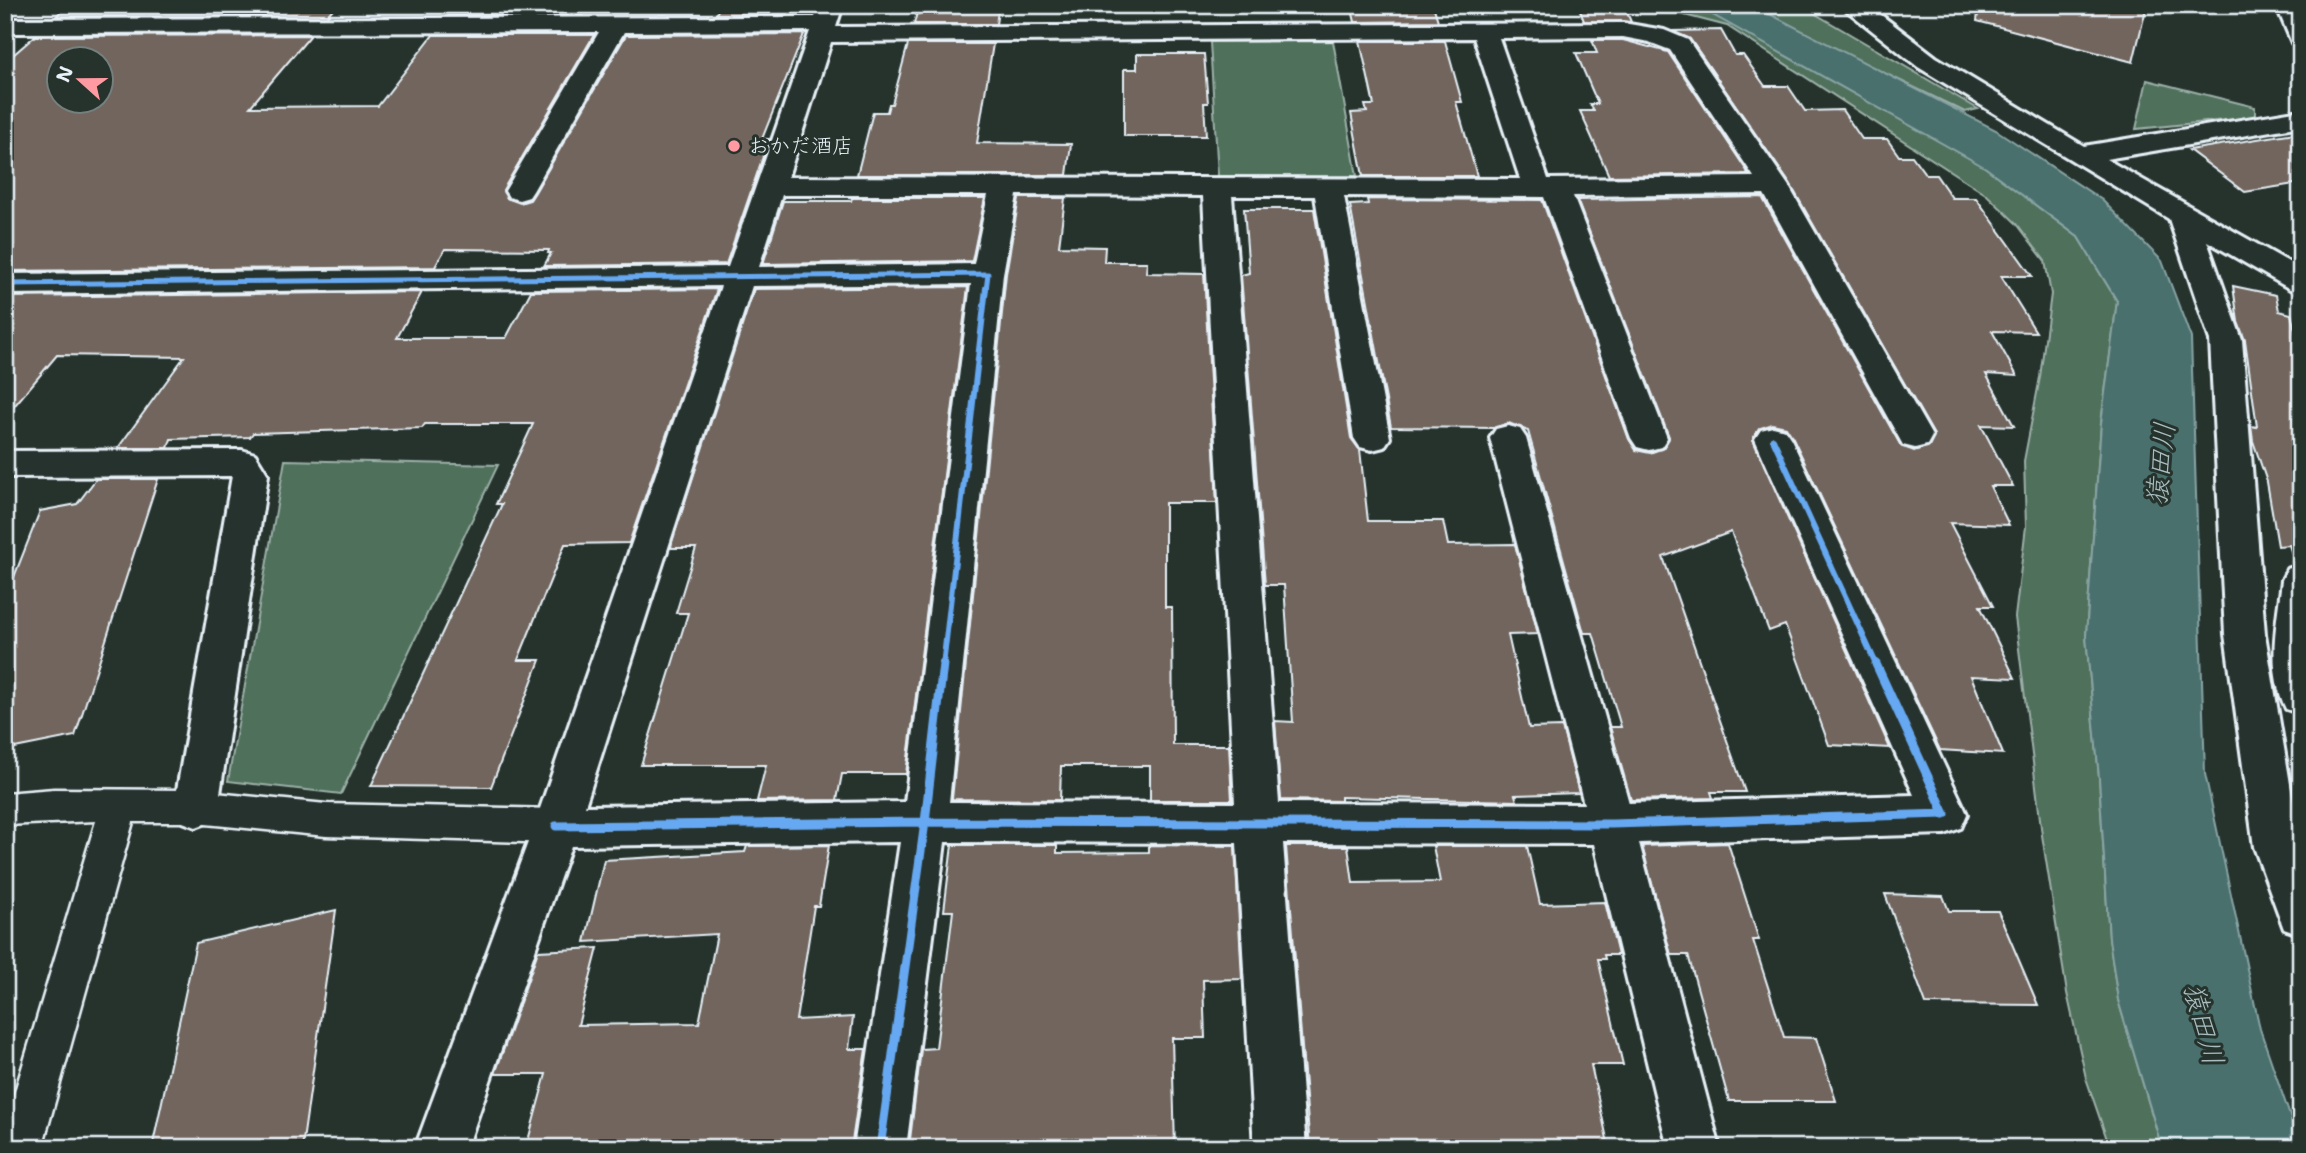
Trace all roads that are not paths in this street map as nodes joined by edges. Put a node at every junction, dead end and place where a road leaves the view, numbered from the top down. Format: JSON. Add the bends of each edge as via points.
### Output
{"nodes":[{"id":1,"x":1852,"y":5,"type":"edge"},
{"id":2,"x":2288,"y":5,"type":"edge"},
{"id":3,"x":826,"y":21,"type":"edge"},
{"id":4,"x":616,"y":25,"type":"junction"},
{"id":5,"x":5,"y":26,"type":"edge"},
{"id":6,"x":1484,"y":30,"type":"junction"},
{"id":7,"x":2301,"y":38,"type":"edge"},
{"id":8,"x":2301,"y":118,"type":"edge"},
{"id":9,"x":2079,"y":155,"type":"junction"},
{"id":10,"x":1774,"y":185,"type":"junction"},
{"id":11,"x":770,"y":186,"type":"junction"},
{"id":12,"x":1004,"y":187,"type":"junction"},
{"id":13,"x":1217,"y":188,"type":"junction"},
{"id":14,"x":1328,"y":188,"type":"junction"},
{"id":15,"x":1546,"y":188,"type":"junction"},
{"id":16,"x":519,"y":191,"type":"dead end"},
{"id":17,"x":2182,"y":215,"type":"junction"},
{"id":18,"x":988,"y":274,"type":"junction"},
{"id":19,"x":739,"y":275,"type":"junction"},
{"id":20,"x":2301,"y":282,"type":"edge"},
{"id":21,"x":5,"y":284,"type":"edge"},
{"id":22,"x":1915,"y":436,"type":"dead end"},
{"id":23,"x":1372,"y":438,"type":"dead end"},
{"id":24,"x":1508,"y":438,"type":"dead end"},
{"id":25,"x":1649,"y":438,"type":"dead end"},
{"id":26,"x":1773,"y":439,"type":"dead end"},
{"id":27,"x":5,"y":464,"type":"edge"},
{"id":28,"x":2301,"y":580,"type":"edge"},
{"id":29,"x":2301,"y":697,"type":"edge"},
{"id":30,"x":119,"y":806,"type":"junction"},
{"id":31,"x":196,"y":807,"type":"junction"},
{"id":32,"x":5,"y":809,"type":"edge"},
{"id":33,"x":925,"y":822,"type":"junction"},
{"id":34,"x":1260,"y":823,"type":"junction"},
{"id":35,"x":1612,"y":824,"type":"junction"},
{"id":36,"x":556,"y":826,"type":"junction"},
{"id":37,"x":2301,"y":913,"type":"edge"},
{"id":38,"x":20,"y":1148,"type":"edge"},
{"id":39,"x":440,"y":1148,"type":"edge"},
{"id":40,"x":880,"y":1148,"type":"edge"},
{"id":41,"x":1280,"y":1148,"type":"edge"},
{"id":42,"x":1694,"y":1148,"type":"edge"}],
"edges":[{"from":1,"to":9,"type":"street","via":[[1927,62]]},
{"from":2,"to":7,"type":"street"},
{"from":3,"to":4,"type":"street"},
{"from":3,"to":6,"type":"street"},
{"from":3,"to":11,"type":"street"},
{"from":4,"to":5,"type":"street"},
{"from":4,"to":16,"type":"street"},
{"from":6,"to":10,"type":"street","via":[[1623,30],[1655,35],[1679,46]]},
{"from":6,"to":15,"type":"street"},
{"from":8,"to":9,"type":"street"},
{"from":9,"to":17,"type":"street"},
{"from":10,"to":15,"type":"street"},
{"from":10,"to":22,"type":"street"},
{"from":11,"to":12,"type":"street"},
{"from":11,"to":19,"type":"street"},
{"from":12,"to":13,"type":"street"},
{"from":12,"to":18,"type":"street"},
{"from":13,"to":14,"type":"street"},
{"from":13,"to":34,"type":"street"},
{"from":14,"to":15,"type":"street"},
{"from":14,"to":23,"type":"street"},
{"from":15,"to":25,"type":"street"},
{"from":17,"to":20,"type":"street"},
{"from":17,"to":37,"type":"street","via":[[2226,340],[2245,634],[2277,847]]},
{"from":18,"to":19,"type":"street"},
{"from":18,"to":33,"type":"street"},
{"from":19,"to":21,"type":"street"},
{"from":19,"to":36,"type":"street"},
{"from":24,"to":35,"type":"street"},
{"from":26,"to":35,"type":"street","via":[[1945,814]]},
{"from":27,"to":31,"type":"street","via":[[242,463],[250,475]]},
{"from":28,"to":29,"type":"street","via":[[2293,661]]},
{"from":30,"to":31,"type":"lane"},
{"from":30,"to":32,"type":"lane"},
{"from":30,"to":38,"type":"lane"},
{"from":31,"to":36,"type":"lane","via":[[326,820]]},
{"from":33,"to":34,"type":"street"},
{"from":33,"to":36,"type":"street"},
{"from":33,"to":40,"type":"street"},
{"from":34,"to":35,"type":"street"},
{"from":34,"to":41,"type":"street"},
{"from":35,"to":42,"type":"street"},
{"from":36,"to":39,"type":"street"}]}
